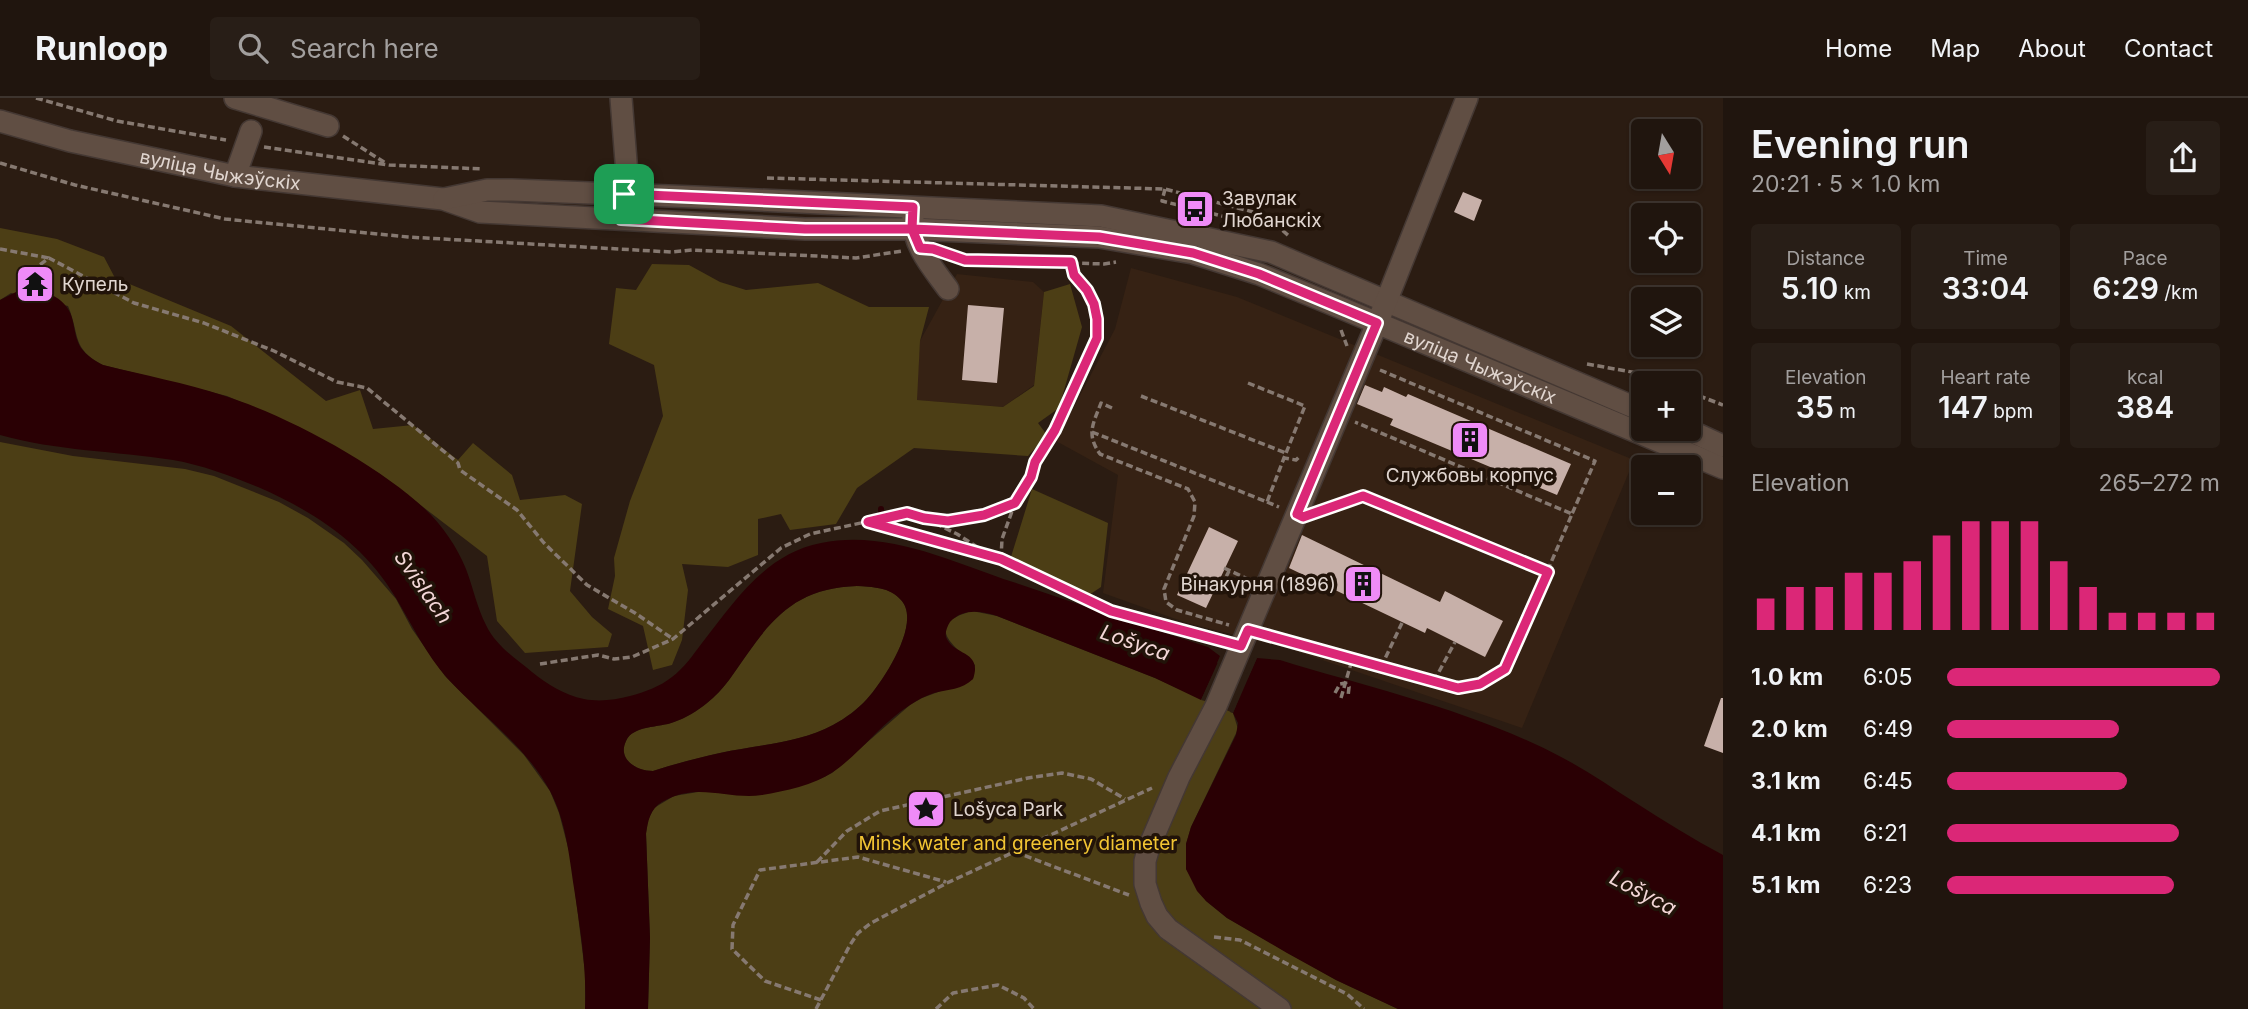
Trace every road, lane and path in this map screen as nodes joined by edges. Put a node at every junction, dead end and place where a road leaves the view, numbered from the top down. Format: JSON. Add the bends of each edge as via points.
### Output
{"nodes":[{"id":1,"x":36,"y":98,"type":"edge"},
{"id":2,"x":235,"y":98,"type":"edge"},
{"id":3,"x":621,"y":98,"type":"edge"},
{"id":4,"x":1467,"y":98,"type":"edge"},
{"id":5,"x":0,"y":121,"type":"edge"},
{"id":6,"x":328,"y":126,"type":"joint"},
{"id":7,"x":248,"y":137,"type":"junction"},
{"id":8,"x":0,"y":163,"type":"edge"},
{"id":9,"x":389,"y":165,"type":"junction"},
{"id":10,"x":488,"y":170,"type":"dead end"},
{"id":11,"x":235,"y":176,"type":"junction"},
{"id":12,"x":1165,"y":189,"type":"dead end"},
{"id":13,"x":624,"y":194,"type":"junction"},
{"id":14,"x":443,"y":200,"type":"junction"},
{"id":15,"x":913,"y":207,"type":"junction"},
{"id":16,"x":1265,"y":215,"type":"dead end"},
{"id":17,"x":621,"y":219,"type":"junction"},
{"id":18,"x":916,"y":239,"type":"junction"},
{"id":19,"x":0,"y":249,"type":"edge"},
{"id":20,"x":49,"y":258,"type":"junction"},
{"id":21,"x":1071,"y":262,"type":"junction"},
{"id":22,"x":1116,"y":262,"type":"dead end"},
{"id":23,"x":35,"y":284,"type":"dead end"},
{"id":24,"x":948,"y":289,"type":"dead end"},
{"id":25,"x":1386,"y":302,"type":"junction"},
{"id":26,"x":1377,"y":323,"type":"junction"},
{"id":27,"x":1368,"y":365,"type":"dead end"},
{"id":28,"x":1248,"y":383,"type":"dead end"},
{"id":29,"x":1141,"y":396,"type":"dead end"},
{"id":30,"x":1701,"y":397,"type":"edge"},
{"id":31,"x":1723,"y":405,"type":"edge"},
{"id":32,"x":1631,"y":406,"type":"edge"},
{"id":33,"x":1112,"y":408,"type":"dead end"},
{"id":34,"x":1345,"y":418,"type":"dead end"},
{"id":35,"x":1092,"y":432,"type":"junction"},
{"id":36,"x":1701,"y":436,"type":"edge"},
{"id":37,"x":1723,"y":446,"type":"edge"},
{"id":38,"x":1303,"y":455,"type":"dead end"},
{"id":39,"x":1285,"y":456,"type":"junction"},
{"id":40,"x":1723,"y":468,"type":"edge"},
{"id":41,"x":1266,"y":502,"type":"junction"},
{"id":42,"x":1015,"y":503,"type":"junction"},
{"id":43,"x":1297,"y":514,"type":"junction"},
{"id":44,"x":1572,"y":514,"type":"junction"},
{"id":45,"x":924,"y":518,"type":"junction"},
{"id":46,"x":868,"y":522,"type":"junction"},
{"id":47,"x":1001,"y":559,"type":"junction"},
{"id":48,"x":1548,"y":572,"type":"junction"},
{"id":49,"x":1266,"y":587,"type":"junction"},
{"id":50,"x":1215,"y":589,"type":"dead end"},
{"id":51,"x":1402,"y":622,"type":"dead end"},
{"id":52,"x":673,"y":639,"type":"junction"},
{"id":53,"x":1243,"y":642,"type":"junction"},
{"id":54,"x":1455,"y":642,"type":"dead end"},
{"id":55,"x":1353,"y":659,"type":"junction"},
{"id":56,"x":540,"y":663,"type":"dead end"},
{"id":57,"x":1381,"y":667,"type":"junction"},
{"id":58,"x":1434,"y":681,"type":"junction"},
{"id":59,"x":1345,"y":683,"type":"junction"},
{"id":60,"x":1335,"y":693,"type":"dead end"},
{"id":61,"x":1348,"y":697,"type":"dead end"},
{"id":62,"x":1341,"y":698,"type":"dead end"},
{"id":63,"x":1179,"y":777,"type":"junction"},
{"id":64,"x":1125,"y":800,"type":"junction"},
{"id":65,"x":1014,"y":851,"type":"junction"},
{"id":66,"x":815,"y":863,"type":"junction"},
{"id":67,"x":947,"y":883,"type":"junction"},
{"id":68,"x":1151,"y":903,"type":"junction"},
{"id":69,"x":1190,"y":946,"type":"junction"},
{"id":70,"x":821,"y":1000,"type":"junction"},
{"id":71,"x":816,"y":1009,"type":"edge"},
{"id":72,"x":936,"y":1009,"type":"edge"},
{"id":73,"x":1034,"y":1009,"type":"edge"},
{"id":74,"x":1280,"y":1009,"type":"edge"},
{"id":75,"x":1364,"y":1009,"type":"edge"}],
"edges":[{"from":1,"to":7,"type":"path","via":[[117,121]]},
{"from":2,"to":6,"type":"street"},
{"from":3,"to":13,"type":"street","via":[[627,174]]},
{"from":4,"to":25,"type":"street"},
{"from":5,"to":11,"type":"street","name":"вуліца Чыжэўскіх","via":[[70,141]]},
{"from":6,"to":9,"type":"path"},
{"from":7,"to":9,"type":"path","via":[[320,156]]},
{"from":7,"to":11,"type":"street"},
{"from":8,"to":18,"type":"path","via":[[225,219],[408,237],[856,258]]},
{"from":9,"to":10,"type":"path"},
{"from":11,"to":14,"type":"street","name":"вуліца Чыжэўскіх"},
{"from":12,"to":16,"type":"path","via":[[1162,201],[1262,226]]},
{"from":13,"to":14,"type":"street","name":"вуліца Чыжэўскіх","via":[[487,190]]},
{"from":13,"to":15,"type":"street","name":"вуліца Чыжэўскіх"},
{"from":13,"to":17,"type":"street"},
{"from":14,"to":17,"type":"street","name":"вуліца Чыжэўскіх","via":[[480,212]]},
{"from":15,"to":18,"type":"street"},
{"from":15,"to":25,"type":"street","name":"вуліца Чыжэўскіх","via":[[1101,216],[1271,252]]},
{"from":17,"to":18,"type":"street","name":"вуліца Чыжэўскіх"},
{"from":18,"to":21,"type":"path","via":[[965,260]]},
{"from":18,"to":24,"type":"street"},
{"from":18,"to":26,"type":"street","name":"вуліца Чыжэўскіх","via":[[1099,237],[1193,253],[1259,274]]},
{"from":19,"to":20,"type":"path"},
{"from":20,"to":23,"type":"path","via":[[37,267]]},
{"from":20,"to":52,"type":"path","via":[[134,303],[204,323],[337,382],[367,388],[458,463],[460,470],[517,510],[587,585]]},
{"from":21,"to":22,"type":"path"},
{"from":21,"to":42,"type":"path","via":[[1074,275],[1094,304],[1097,338]]},
{"from":25,"to":26,"type":"street"},
{"from":25,"to":32,"type":"street","name":"вуліца Чыжэўскіх"},
{"from":26,"to":40,"type":"street","name":"вуліца Чыжэўскіх"},
{"from":26,"to":43,"type":"street"},
{"from":27,"to":44,"type":"path","via":[[1595,461]]},
{"from":28,"to":39,"type":"path","via":[[1305,406]]},
{"from":29,"to":39,"type":"path"},
{"from":30,"to":31,"type":"path"},
{"from":33,"to":35,"type":"path","via":[[1101,403]]},
{"from":34,"to":44,"type":"path"},
{"from":35,"to":41,"type":"path"},
{"from":35,"to":53,"type":"path","via":[[1100,454],[1188,489],[1195,502],[1194,516],[1164,589],[1166,602]]},
{"from":36,"to":37,"type":"street"},
{"from":38,"to":39,"type":"path","via":[[1296,460]]},
{"from":39,"to":41,"type":"path"},
{"from":41,"to":43,"type":"path"},
{"from":42,"to":45,"type":"path","via":[[984,515],[948,521]]},
{"from":42,"to":47,"type":"path","via":[[1002,540]]},
{"from":43,"to":48,"type":"path","via":[[1303,517],[1363,496]]},
{"from":43,"to":49,"type":"street"},
{"from":44,"to":48,"type":"path"},
{"from":45,"to":46,"type":"path","via":[[907,513]]},
{"from":45,"to":47,"type":"path"},
{"from":46,"to":47,"type":"path"},
{"from":46,"to":52,"type":"path","via":[[810,534],[781,548]]},
{"from":47,"to":53,"type":"path","via":[[1111,611]]},
{"from":48,"to":58,"type":"path","via":[[1505,669],[1480,684],[1458,688]]},
{"from":49,"to":50,"type":"path","via":[[1227,569],[1219,591]]},
{"from":49,"to":53,"type":"street"},
{"from":51,"to":57,"type":"path"},
{"from":52,"to":56,"type":"path","via":[[632,657],[598,655]]},
{"from":53,"to":55,"type":"path"},
{"from":53,"to":63,"type":"street"},
{"from":54,"to":58,"type":"path"},
{"from":55,"to":57,"type":"path"},
{"from":55,"to":59,"type":"path"},
{"from":57,"to":58,"type":"path"},
{"from":59,"to":60,"type":"path"},
{"from":59,"to":61,"type":"path"},
{"from":59,"to":62,"type":"path"},
{"from":63,"to":64,"type":"path"},
{"from":63,"to":68,"type":"street","via":[[1145,862]]},
{"from":64,"to":65,"type":"path"},
{"from":64,"to":66,"type":"path","via":[[1091,779],[1062,773],[1028,778],[880,811],[847,831]]},
{"from":65,"to":67,"type":"path"},
{"from":65,"to":68,"type":"path"},
{"from":66,"to":67,"type":"path","via":[[858,857]]},
{"from":66,"to":70,"type":"path","via":[[760,870],[733,925],[732,949],[765,981]]},
{"from":67,"to":70,"type":"path","via":[[858,933]]},
{"from":68,"to":69,"type":"street","via":[[1168,929]]},
{"from":69,"to":74,"type":"street"},
{"from":69,"to":75,"type":"path","via":[[1211,937],[1240,940],[1347,994]]},
{"from":70,"to":71,"type":"path"},
{"from":72,"to":73,"type":"path","via":[[953,993],[998,985],[1024,998]]}]}
